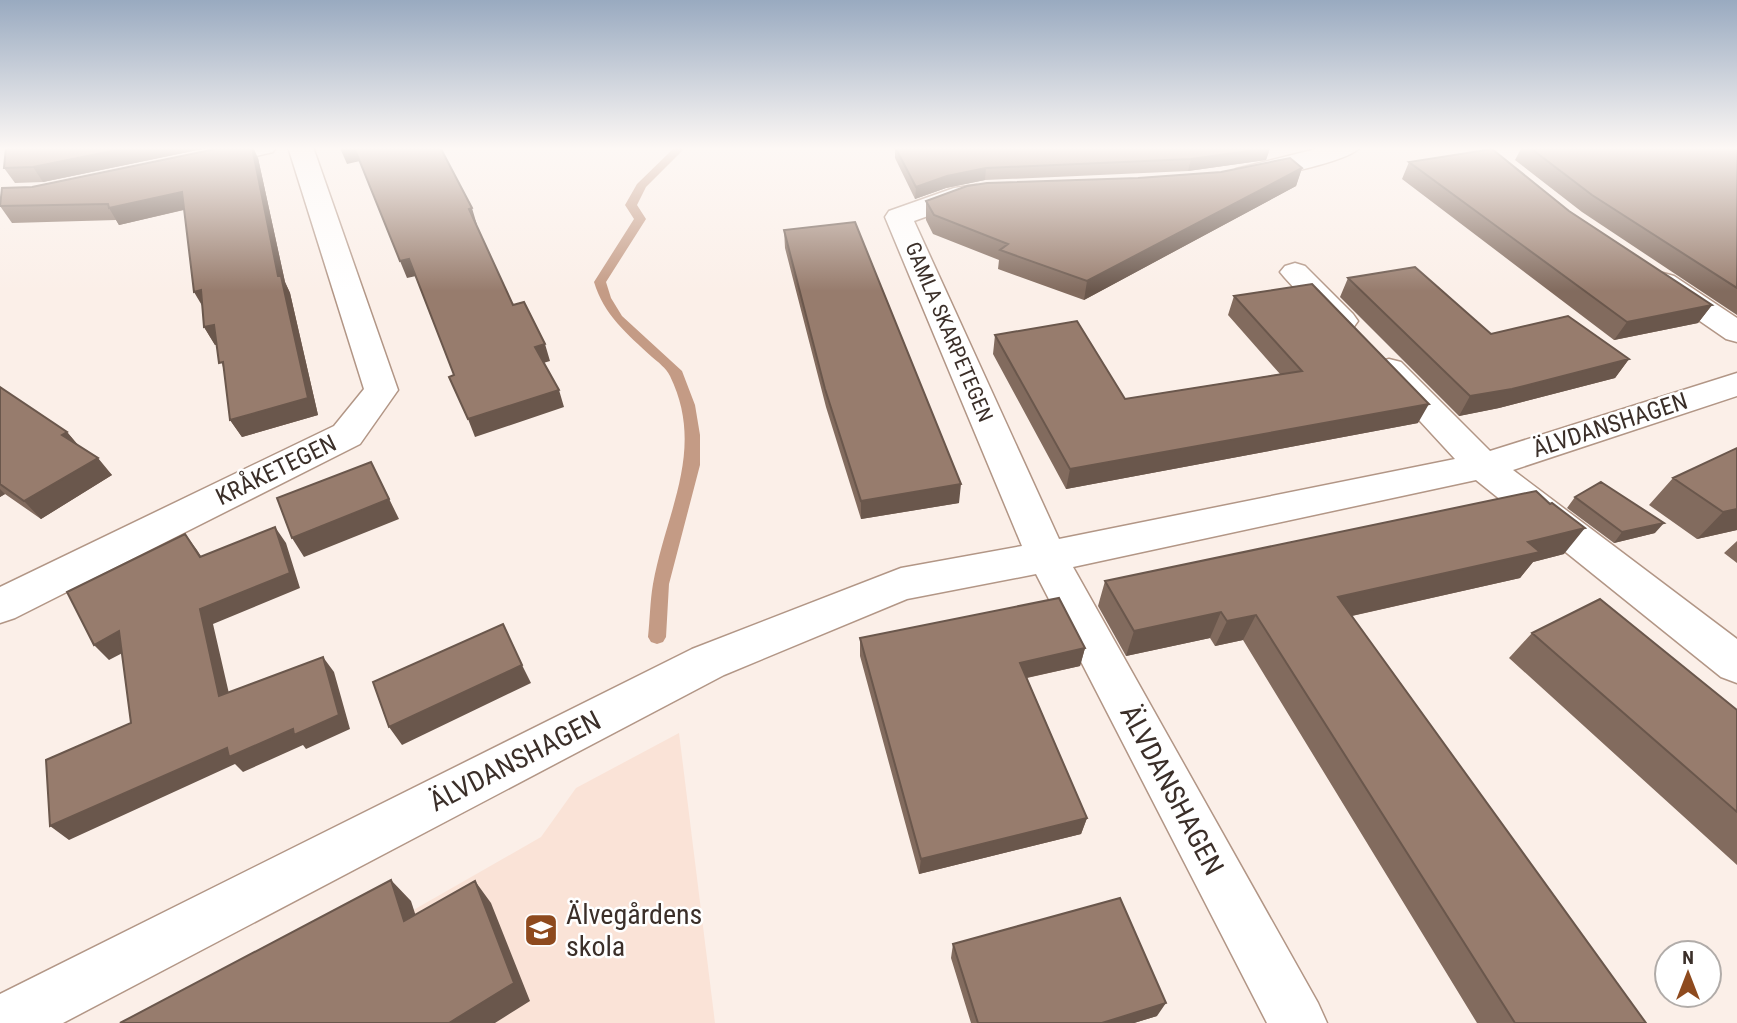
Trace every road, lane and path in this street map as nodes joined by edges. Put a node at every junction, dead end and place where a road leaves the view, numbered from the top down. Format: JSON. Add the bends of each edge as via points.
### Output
{"nodes":[{"id":1,"x":316,"y":195,"type":"edge"},
{"id":2,"x":961,"y":195,"type":"edge"},
{"id":3,"x":1638,"y":265,"type":"edge"},
{"id":4,"x":1295,"y":272,"type":"dead end"},
{"id":5,"x":1737,"y":332,"type":"edge"},
{"id":6,"x":1737,"y":384,"type":"edge"},
{"id":7,"x":1483,"y":466,"type":"junction"},
{"id":8,"x":1047,"y":557,"type":"junction"},
{"id":9,"x":0,"y":606,"type":"edge"},
{"id":10,"x":1737,"y":664,"type":"edge"},
{"id":11,"x":4,"y":1023,"type":"edge"},
{"id":12,"x":1298,"y":1023,"type":"edge"}],
"edges":[{"from":1,"to":9,"type":"street","name":"KRÅKETEGEN","via":[[381,390],[347,435]]},
{"from":2,"to":8,"type":"street","name":"GAMLA SKARPETEGEN","via":[[899,217]]},
{"from":3,"to":5,"type":"street"},
{"from":4,"to":7,"type":"street","name":"ÄLVDANSHAGEN"},
{"from":6,"to":7,"type":"street","name":"ÄLVDANSHAGEN"},
{"from":7,"to":8,"type":"street","name":"ÄLVDANSHAGEN"},
{"from":7,"to":10,"type":"street","name":"ÄLVDANSHAGEN"},
{"from":8,"to":11,"type":"street","name":"ÄLVDANSHAGEN","via":[[901,584],[708,662]]},
{"from":8,"to":12,"type":"street","name":"ÄLVDANSHAGEN"}]}
